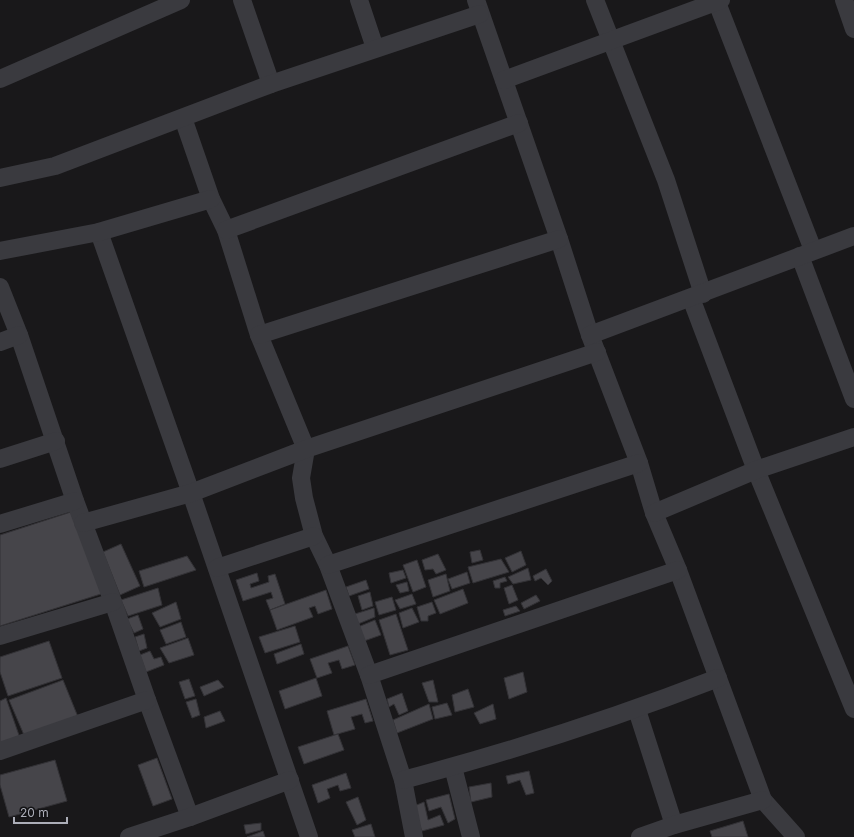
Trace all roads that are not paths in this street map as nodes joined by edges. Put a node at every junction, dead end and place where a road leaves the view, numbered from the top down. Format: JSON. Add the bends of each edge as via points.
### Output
{"nodes":[{"id":1,"x":181,"y":0,"type":"edge"},
{"id":2,"x":242,"y":0,"type":"edge"},
{"id":3,"x":359,"y":0,"type":"edge"},
{"id":4,"x":595,"y":0,"type":"edge"},
{"id":5,"x":844,"y":0,"type":"edge"},
{"id":6,"x":718,"y":1,"type":"edge"},
{"id":7,"x":478,"y":7,"type":"edge"},
{"id":8,"x":854,"y":29,"type":"edge"},
{"id":9,"x":610,"y":41,"type":"junction"},
{"id":10,"x":375,"y":48,"type":"junction"},
{"id":11,"x":0,"y":79,"type":"edge"},
{"id":12,"x":504,"y":80,"type":"junction"},
{"id":13,"x":271,"y":84,"type":"junction"},
{"id":14,"x":183,"y":118,"type":"junction"},
{"id":15,"x":519,"y":123,"type":"junction"},
{"id":16,"x":0,"y":178,"type":"edge"},
{"id":17,"x":211,"y":199,"type":"junction"},
{"id":18,"x":226,"y":230,"type":"junction"},
{"id":19,"x":99,"y":232,"type":"junction"},
{"id":20,"x":854,"y":236,"type":"edge"},
{"id":21,"x":559,"y":239,"type":"junction"},
{"id":22,"x":0,"y":251,"type":"edge"},
{"id":23,"x":807,"y":253,"type":"junction"},
{"id":24,"x":0,"y":287,"type":"edge"},
{"id":25,"x":697,"y":296,"type":"junction"},
{"id":26,"x":19,"y":335,"type":"junction"},
{"id":27,"x":259,"y":335,"type":"junction"},
{"id":28,"x":590,"y":335,"type":"junction"},
{"id":29,"x":0,"y":342,"type":"edge"},
{"id":30,"x":597,"y":352,"type":"junction"},
{"id":31,"x":854,"y":399,"type":"edge"},
{"id":32,"x":854,"y":437,"type":"edge"},
{"id":33,"x":56,"y":441,"type":"junction"},
{"id":34,"x":306,"y":448,"type":"junction"},
{"id":35,"x":0,"y":459,"type":"edge"},
{"id":36,"x":639,"y":463,"type":"junction"},
{"id":37,"x":756,"y":470,"type":"junction"},
{"id":38,"x":192,"y":493,"type":"junction"},
{"id":39,"x":75,"y":501,"type":"junction"},
{"id":40,"x":654,"y":513,"type":"junction"},
{"id":41,"x":84,"y":523,"type":"junction"},
{"id":42,"x":0,"y":524,"type":"edge"},
{"id":43,"x":314,"y":536,"type":"junction"},
{"id":44,"x":328,"y":565,"type":"junction"},
{"id":45,"x":217,"y":568,"type":"junction"},
{"id":46,"x":678,"y":570,"type":"junction"},
{"id":47,"x":113,"y":602,"type":"junction"},
{"id":48,"x":0,"y":636,"type":"edge"},
{"id":49,"x":369,"y":675,"type":"junction"},
{"id":50,"x":718,"y":678,"type":"junction"},
{"id":51,"x":146,"y":700,"type":"junction"},
{"id":52,"x":854,"y":709,"type":"edge"},
{"id":53,"x":637,"y":710,"type":"junction"},
{"id":54,"x":0,"y":751,"type":"edge"},
{"id":55,"x":453,"y":767,"type":"junction"},
{"id":56,"x":290,"y":780,"type":"junction"},
{"id":57,"x":403,"y":780,"type":"junction"},
{"id":58,"x":763,"y":800,"type":"junction"},
{"id":59,"x":190,"y":817,"type":"junction"},
{"id":60,"x":674,"y":825,"type":"junction"},
{"id":61,"x":129,"y":837,"type":"edge"},
{"id":62,"x":310,"y":837,"type":"edge"},
{"id":63,"x":414,"y":837,"type":"edge"},
{"id":64,"x":471,"y":837,"type":"edge"},
{"id":65,"x":640,"y":837,"type":"edge"},
{"id":66,"x":796,"y":837,"type":"edge"}],
"edges":[{"from":1,"to":11,"type":"street"},
{"from":2,"to":13,"type":"street"},
{"from":3,"to":10,"type":"street"},
{"from":4,"to":9,"type":"street"},
{"from":5,"to":8,"type":"street"},
{"from":6,"to":9,"type":"street"},
{"from":6,"to":23,"type":"street"},
{"from":7,"to":10,"type":"street"},
{"from":7,"to":12,"type":"street"},
{"from":9,"to":12,"type":"street"},
{"from":9,"to":25,"type":"street","via":[[666,180]]},
{"from":10,"to":13,"type":"street"},
{"from":12,"to":15,"type":"street"},
{"from":13,"to":14,"type":"street"},
{"from":14,"to":16,"type":"street","via":[[55,166]]},
{"from":14,"to":17,"type":"street"},
{"from":15,"to":18,"type":"street"},
{"from":15,"to":21,"type":"street"},
{"from":17,"to":18,"type":"street"},
{"from":17,"to":19,"type":"street"},
{"from":18,"to":27,"type":"street"},
{"from":19,"to":22,"type":"street"},
{"from":19,"to":38,"type":"street"},
{"from":20,"to":23,"type":"street"},
{"from":21,"to":27,"type":"street"},
{"from":21,"to":28,"type":"street"},
{"from":23,"to":25,"type":"street"},
{"from":23,"to":31,"type":"street"},
{"from":24,"to":26,"type":"street"},
{"from":25,"to":28,"type":"street"},
{"from":25,"to":37,"type":"street"},
{"from":26,"to":29,"type":"street"},
{"from":26,"to":33,"type":"street"},
{"from":27,"to":34,"type":"street"},
{"from":28,"to":30,"type":"street"},
{"from":30,"to":34,"type":"street"},
{"from":30,"to":36,"type":"street"},
{"from":32,"to":37,"type":"street"},
{"from":33,"to":35,"type":"street"},
{"from":33,"to":39,"type":"street"},
{"from":34,"to":38,"type":"street"},
{"from":34,"to":43,"type":"street","via":[[301,478]]},
{"from":36,"to":40,"type":"street"},
{"from":36,"to":44,"type":"street"},
{"from":37,"to":40,"type":"street"},
{"from":37,"to":52,"type":"street"},
{"from":38,"to":41,"type":"street"},
{"from":38,"to":45,"type":"street"},
{"from":39,"to":41,"type":"street"},
{"from":39,"to":42,"type":"street"},
{"from":40,"to":46,"type":"street"},
{"from":41,"to":47,"type":"street"},
{"from":43,"to":44,"type":"street"},
{"from":43,"to":45,"type":"street"},
{"from":44,"to":49,"type":"street"},
{"from":45,"to":56,"type":"street"},
{"from":46,"to":49,"type":"street"},
{"from":46,"to":50,"type":"street"},
{"from":47,"to":48,"type":"street"},
{"from":47,"to":51,"type":"street"},
{"from":49,"to":57,"type":"street"},
{"from":50,"to":53,"type":"street"},
{"from":50,"to":58,"type":"street"},
{"from":51,"to":54,"type":"street"},
{"from":51,"to":59,"type":"street"},
{"from":53,"to":55,"type":"street"},
{"from":53,"to":60,"type":"street"},
{"from":55,"to":57,"type":"street"},
{"from":55,"to":64,"type":"street"},
{"from":56,"to":59,"type":"street"},
{"from":56,"to":62,"type":"street"},
{"from":57,"to":63,"type":"street"},
{"from":58,"to":60,"type":"street"},
{"from":58,"to":66,"type":"street"},
{"from":59,"to":61,"type":"street"},
{"from":60,"to":65,"type":"street"}]}
